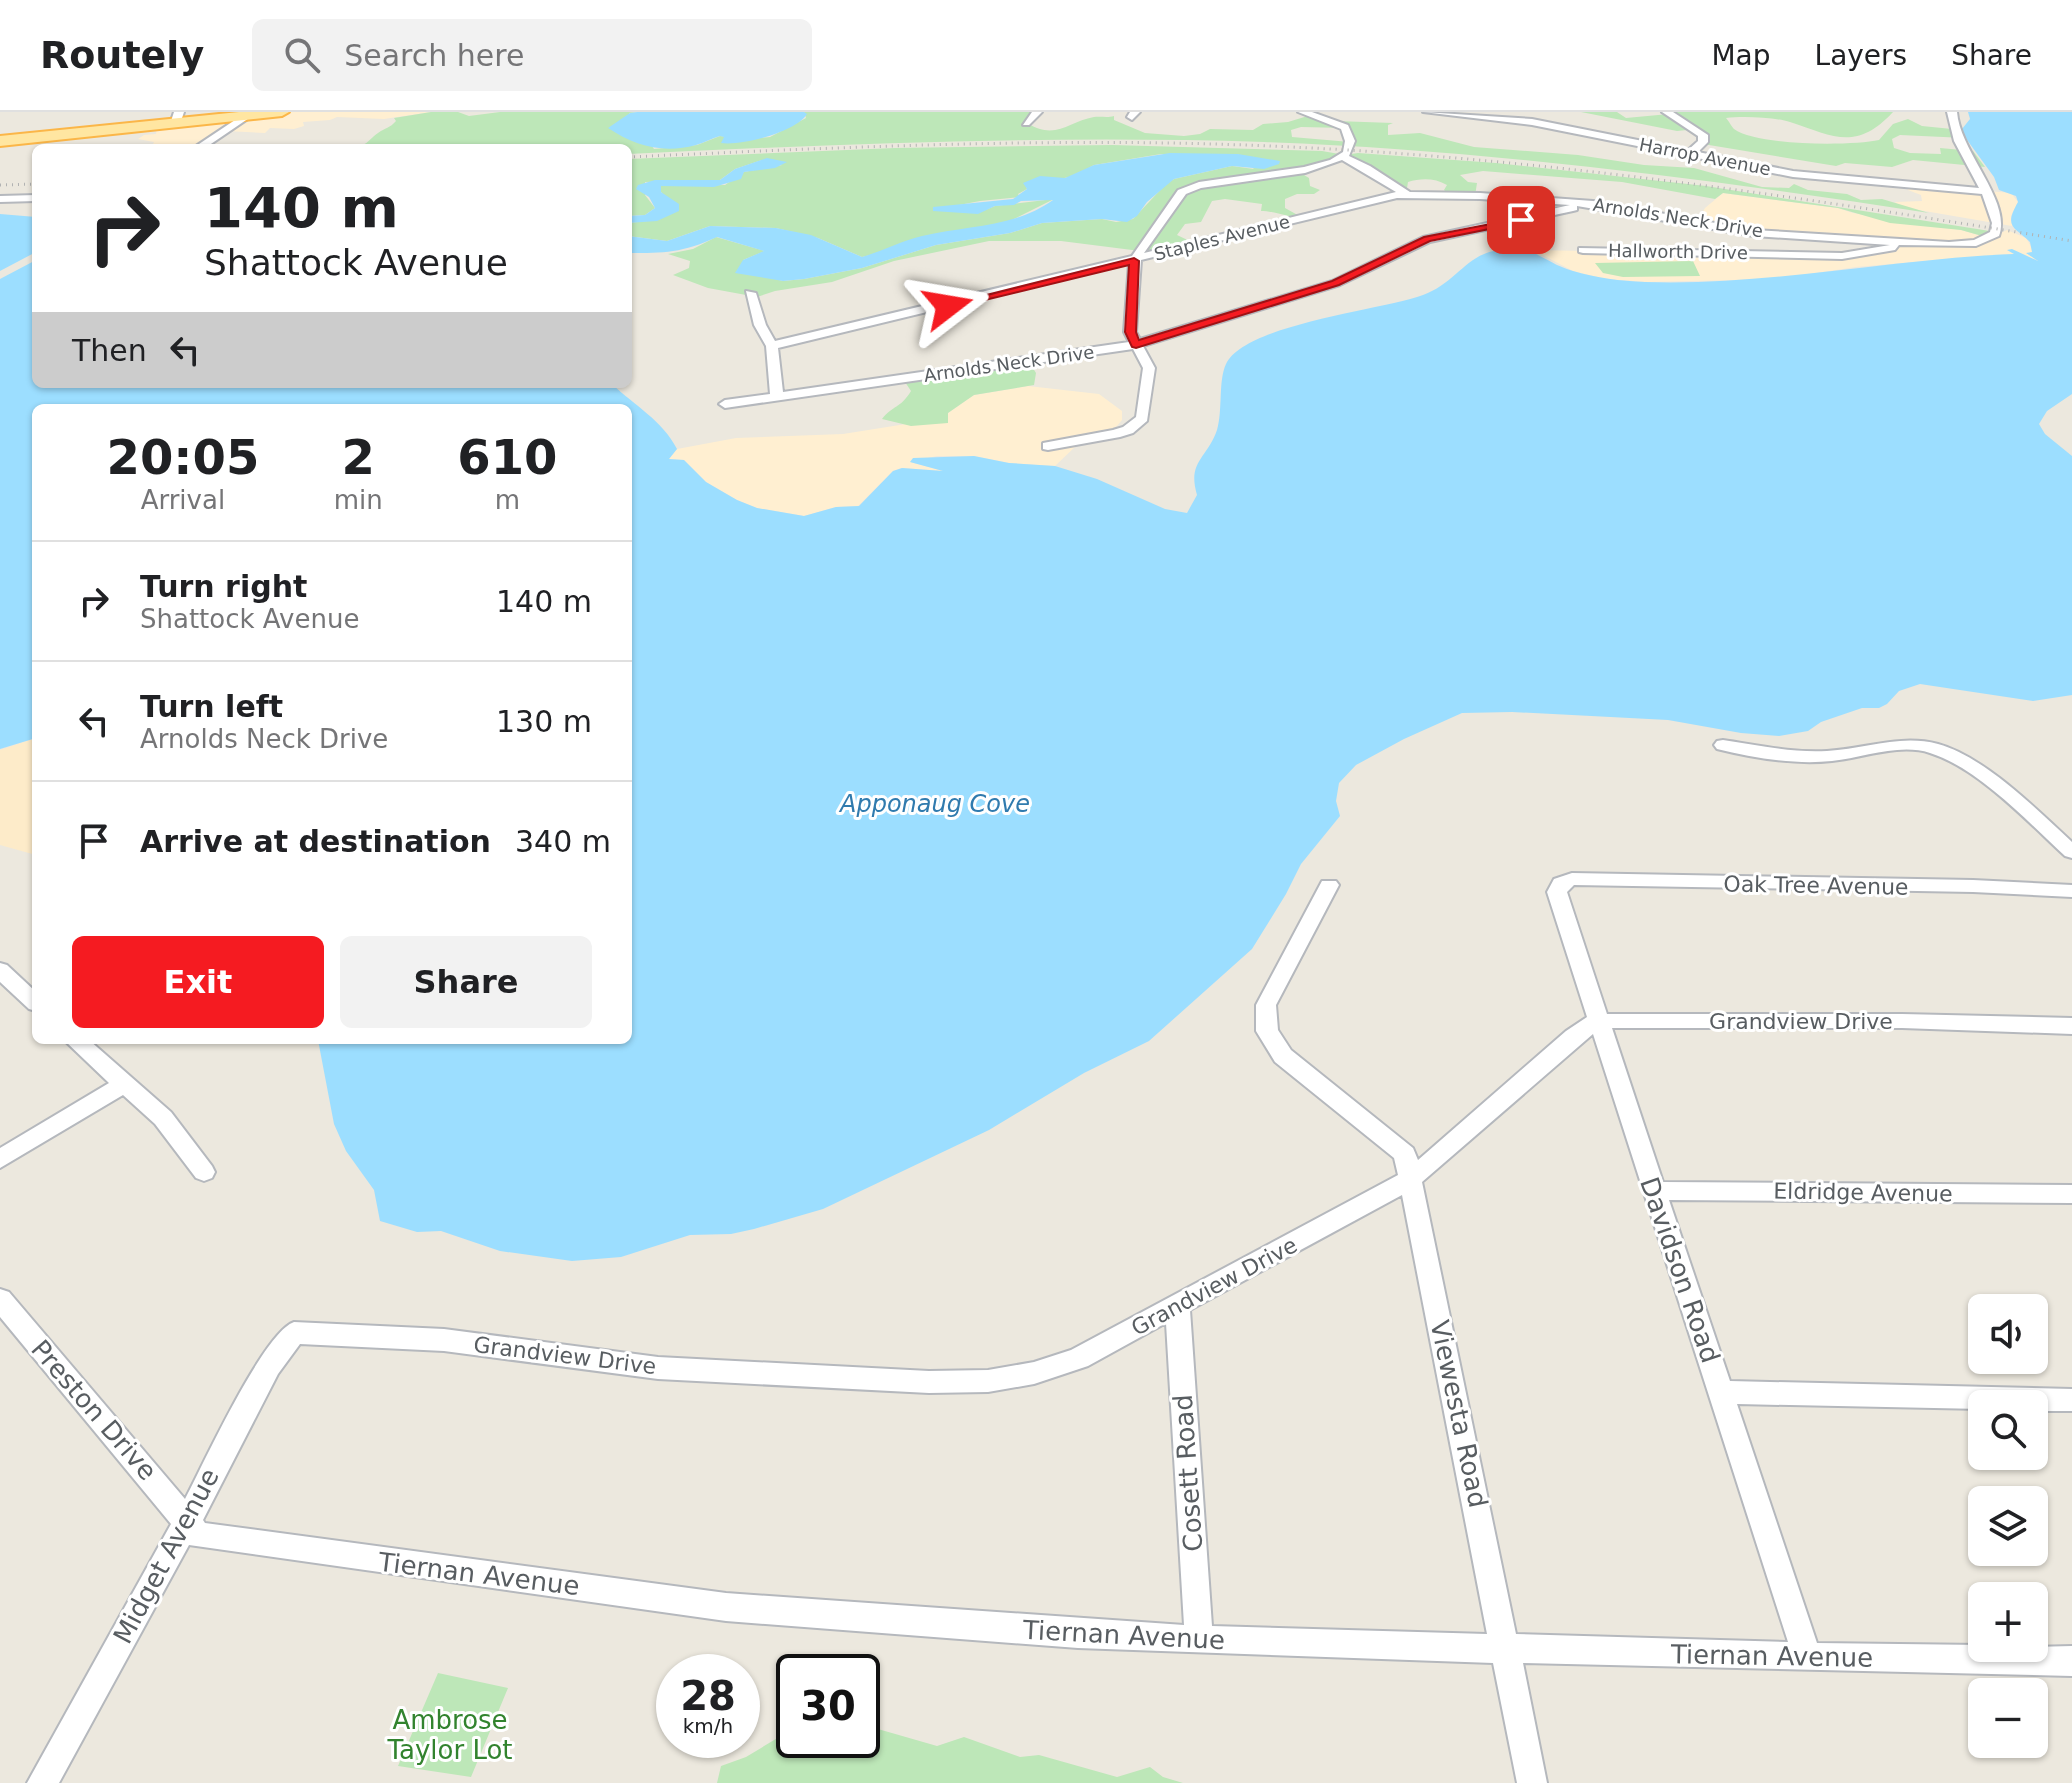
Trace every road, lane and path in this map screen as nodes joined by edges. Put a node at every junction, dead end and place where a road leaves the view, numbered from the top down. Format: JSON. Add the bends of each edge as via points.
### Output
{"nodes":[{"id":1,"x":282,"y":112,"type":"edge"},
{"id":2,"x":1037,"y":112,"type":"edge"},
{"id":3,"x":1303,"y":112,"type":"edge"},
{"id":4,"x":1667,"y":112,"type":"edge"},
{"id":5,"x":1952,"y":112,"type":"edge"},
{"id":6,"x":1427,"y":115,"type":"edge"},
{"id":7,"x":247,"y":116,"type":"junction"},
{"id":8,"x":1347,"y":116,"type":"dead end"},
{"id":9,"x":177,"y":118,"type":"edge"},
{"id":10,"x":1335,"y":121,"type":"junction"},
{"id":11,"x":1026,"y":123,"type":"dead end"},
{"id":12,"x":0,"y":141,"type":"edge"},
{"id":13,"x":204,"y":144,"type":"edge"},
{"id":14,"x":1690,"y":154,"type":"junction"},
{"id":15,"x":1343,"y":157,"type":"junction"},
{"id":16,"x":1983,"y":191,"type":"junction"},
{"id":17,"x":1406,"y":194,"type":"junction"},
{"id":18,"x":32,"y":198,"type":"edge"},
{"id":19,"x":0,"y":199,"type":"edge"},
{"id":20,"x":1583,"y":203,"type":"junction"},
{"id":21,"x":1915,"y":243,"type":"junction"},
{"id":22,"x":1583,"y":250,"type":"dead end"},
{"id":23,"x":1134,"y":261,"type":"junction"},
{"id":24,"x":750,"y":293,"type":"dead end"},
{"id":25,"x":1136,"y":344,"type":"junction"},
{"id":26,"x":772,"y":346,"type":"junction"},
{"id":27,"x":777,"y":396,"type":"junction"},
{"id":28,"x":725,"y":404,"type":"dead end"},
{"id":29,"x":1048,"y":446,"type":"dead end"},
{"id":30,"x":1723,"y":745,"type":"dead end"},
{"id":31,"x":2072,"y":852,"type":"edge"},
{"id":32,"x":1561,"y":883,"type":"joint"},
{"id":33,"x":1329,"y":885,"type":"dead end"},
{"id":34,"x":2072,"y":891,"type":"edge"},
{"id":35,"x":0,"y":970,"type":"edge"},
{"id":36,"x":32,"y":1000,"type":"edge"},
{"id":37,"x":1597,"y":1021,"type":"junction"},
{"id":38,"x":2072,"y":1026,"type":"edge"},
{"id":39,"x":79,"y":1044,"type":"edge"},
{"id":40,"x":123,"y":1085,"type":"junction"},
{"id":41,"x":0,"y":1159,"type":"edge"},
{"id":42,"x":204,"y":1172,"type":"dead end"},
{"id":43,"x":1412,"y":1178,"type":"junction"},
{"id":44,"x":1654,"y":1191,"type":"junction"},
{"id":45,"x":2072,"y":1194,"type":"edge"},
{"id":46,"x":0,"y":1299,"type":"edge"},
{"id":47,"x":1177,"y":1306,"type":"junction"},
{"id":48,"x":294,"y":1333,"type":"joint"},
{"id":49,"x":1721,"y":1392,"type":"junction"},
{"id":50,"x":2072,"y":1400,"type":"edge"},
{"id":51,"x":187,"y":1522,"type":"junction"},
{"id":52,"x":1199,"y":1640,"type":"junction"},
{"id":53,"x":1507,"y":1649,"type":"junction"},
{"id":54,"x":1807,"y":1657,"type":"junction"},
{"id":55,"x":2072,"y":1661,"type":"edge"},
{"id":56,"x":42,"y":1783,"type":"edge"},
{"id":57,"x":1532,"y":1783,"type":"edge"}],
"edges":[{"from":1,"to":7,"type":"main road"},
{"from":2,"to":11,"type":"street"},
{"from":3,"to":10,"type":"street"},
{"from":4,"to":14,"type":"street","via":[[1703,135]]},
{"from":5,"to":16,"type":"street","name":"Arnolds Neck Drive","via":[[1952,129]]},
{"from":6,"to":14,"type":"street","name":"Harrop Avenue","via":[[1532,122]]},
{"from":7,"to":9,"type":"main road"},
{"from":7,"to":13,"type":"street"},
{"from":8,"to":10,"type":"street"},
{"from":9,"to":12,"type":"main road"},
{"from":10,"to":15,"type":"street","via":[[1348,133],[1350,146]]},
{"from":14,"to":16,"type":"street","name":"Harrop Avenue","via":[[1793,174]]},
{"from":15,"to":17,"type":"street"},
{"from":15,"to":23,"type":"street","via":[[1305,170],[1188,188]]},
{"from":16,"to":21,"type":"street","name":"Arnolds Neck Drive","via":[[1998,221],[1995,234],[1968,244]]},
{"from":17,"to":20,"type":"street","name":"Staples Avenue"},
{"from":17,"to":23,"type":"street","name":"Staples Avenue"},
{"from":18,"to":19,"type":"street"},
{"from":20,"to":21,"type":"street","name":"Arnolds Neck Drive","via":[[1744,232]]},
{"from":20,"to":25,"type":"street","name":"Arnolds Neck Drive","via":[[1427,239],[1336,283]]},
{"from":21,"to":22,"type":"street","name":"Hallworth Drive","via":[[1842,256]]},
{"from":23,"to":25,"type":"street","via":[[1130,332]]},
{"from":23,"to":26,"type":"street","name":"Staples Avenue"},
{"from":24,"to":26,"type":"street"},
{"from":25,"to":27,"type":"street","name":"Arnolds Neck Drive"},
{"from":25,"to":29,"type":"street","via":[[1149,368],[1139,423],[1115,434]]},
{"from":26,"to":27,"type":"street"},
{"from":27,"to":28,"type":"street","name":"Arnolds Neck Drive"},
{"from":30,"to":31,"type":"street","via":[[1798,756],[1919,747],[1940,752],[2001,791]]},
{"from":32,"to":34,"type":"street","name":"Oak Tree Avenue","via":[[1572,879]]},
{"from":32,"to":37,"type":"street","name":"Davidson Road","via":[[1559,901]]},
{"from":33,"to":43,"type":"street","name":"Viewesta Road","via":[[1266,1005],[1267,1031],[1283,1056],[1405,1154]]},
{"from":35,"to":36,"type":"street"},
{"from":37,"to":38,"type":"street","name":"Grandview Drive"},
{"from":37,"to":43,"type":"street","name":"Grandview Drive","via":[[1573,1036]]},
{"from":37,"to":44,"type":"street","name":"Davidson Road"},
{"from":39,"to":40,"type":"street"},
{"from":40,"to":41,"type":"street"},
{"from":40,"to":42,"type":"street","via":[[163,1118]]},
{"from":43,"to":47,"type":"street","name":"Grandview Drive"},
{"from":43,"to":53,"type":"street","name":"Viewesta Road"},
{"from":44,"to":45,"type":"street","name":"Eldridge Avenue"},
{"from":44,"to":49,"type":"street","name":"Davidson Road"},
{"from":46,"to":51,"type":"street","name":"Preston Drive"},
{"from":47,"to":48,"type":"street","name":"Grandview Drive","via":[[1079,1358],[988,1381],[688,1370],[444,1340]]},
{"from":47,"to":52,"type":"street","name":"Cosett Road"},
{"from":48,"to":51,"type":"street","name":"Midget Avenue","via":[[269,1366]]},
{"from":49,"to":50,"type":"street"},
{"from":49,"to":54,"type":"street","name":"Davidson Road"},
{"from":51,"to":52,"type":"street","name":"Tiernan Avenue","via":[[198,1535],[726,1607]]},
{"from":51,"to":56,"type":"street","name":"Midget Avenue"},
{"from":52,"to":53,"type":"street","name":"Tiernan Avenue"},
{"from":53,"to":54,"type":"street","name":"Tiernan Avenue"},
{"from":53,"to":57,"type":"street","name":"Viewesta Road"},
{"from":54,"to":55,"type":"street","name":"Tiernan Avenue"}]}
